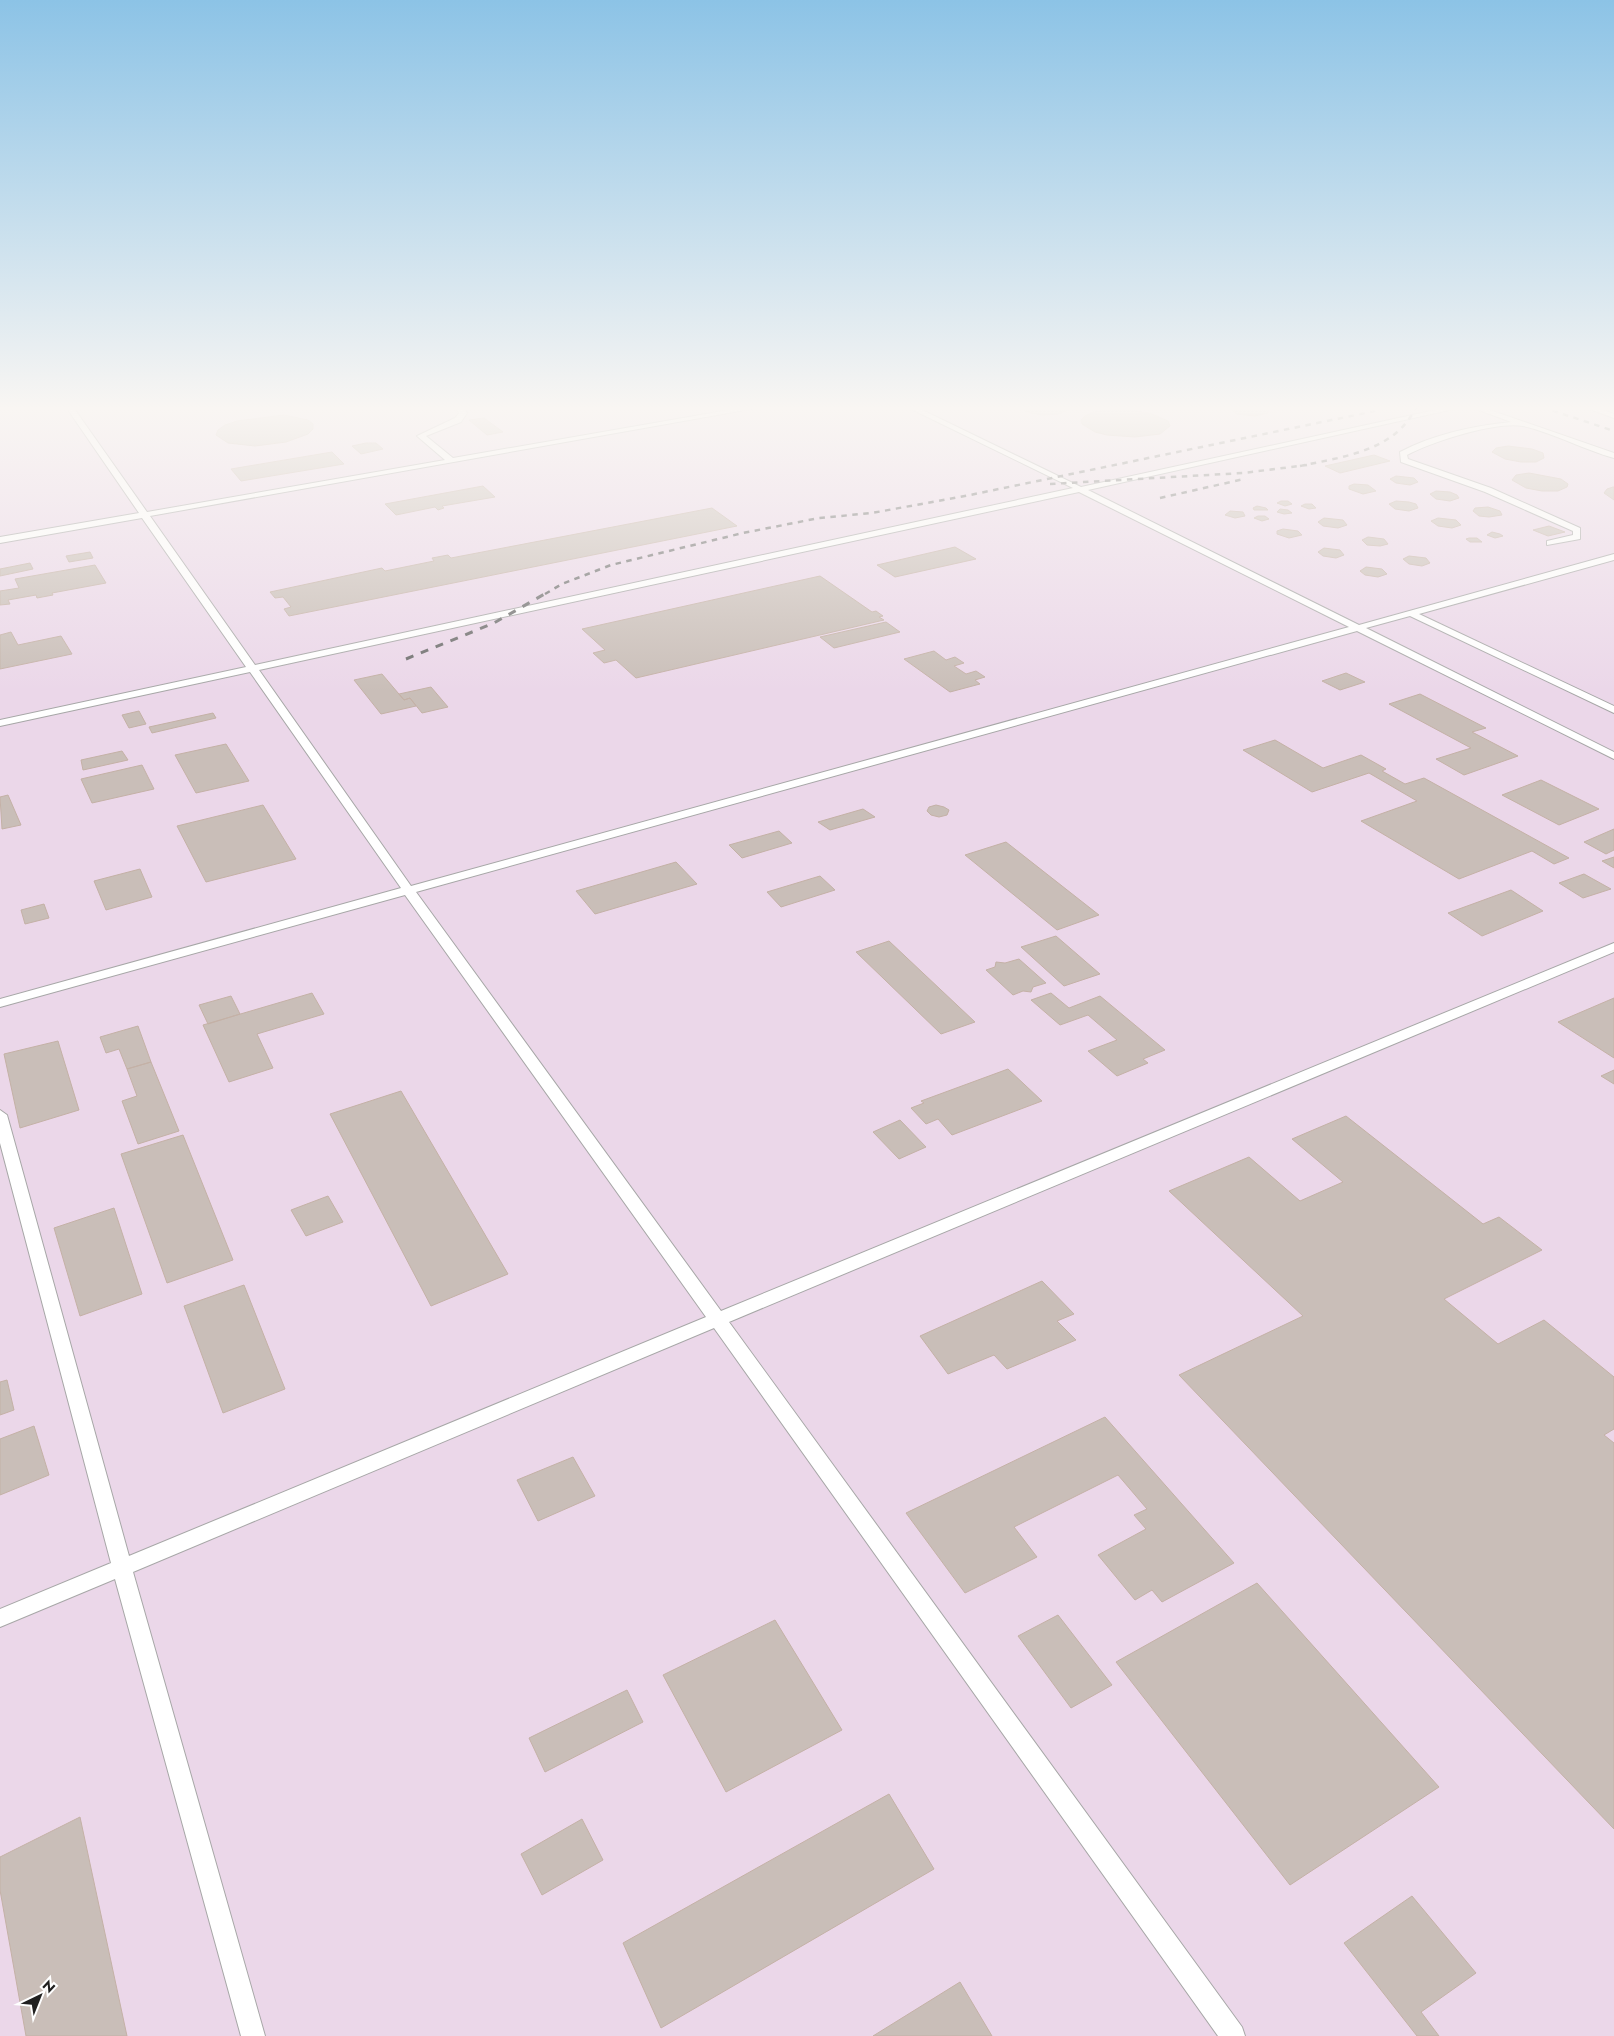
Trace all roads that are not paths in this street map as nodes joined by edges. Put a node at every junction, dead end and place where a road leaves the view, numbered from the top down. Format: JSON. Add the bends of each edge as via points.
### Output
{"nodes":[{"id":1,"x":136,"y":502,"type":"edge"},
{"id":2,"x":219,"y":502,"type":"edge"},
{"id":3,"x":1020,"y":502,"type":"edge"},
{"id":4,"x":1106,"y":502,"type":"edge"},
{"id":5,"x":1515,"y":502,"type":"edge"},
{"id":6,"x":145,"y":515,"type":"junction"},
{"id":7,"x":0,"y":540,"type":"edge"},
{"id":8,"x":1550,"y":543,"type":"dead end"},
{"id":9,"x":1614,"y":557,"type":"edge"},
{"id":10,"x":1412,"y":614,"type":"junction"},
{"id":11,"x":1360,"y":628,"type":"junction"},
{"id":12,"x":252,"y":668,"type":"junction"},
{"id":13,"x":1614,"y":710,"type":"edge"},
{"id":14,"x":0,"y":723,"type":"edge"},
{"id":15,"x":1614,"y":756,"type":"edge"},
{"id":16,"x":409,"y":891,"type":"junction"},
{"id":17,"x":1614,"y":947,"type":"edge"},
{"id":18,"x":0,"y":1003,"type":"edge"},
{"id":19,"x":0,"y":1115,"type":"edge"},
{"id":20,"x":6,"y":1159,"type":"edge"},
{"id":21,"x":718,"y":1320,"type":"junction"},
{"id":22,"x":122,"y":1567,"type":"junction"},
{"id":23,"x":0,"y":1618,"type":"edge"},
{"id":24,"x":252,"y":2036,"type":"edge"},
{"id":25,"x":1233,"y":2036,"type":"edge"}],
"edges":[{"from":1,"to":6,"type":"lane"},
{"from":2,"to":6,"type":"lane"},
{"from":3,"to":12,"type":"lane"},
{"from":4,"to":11,"type":"lane"},
{"from":5,"to":8,"type":"lane","via":[[1577,530],[1577,536]]},
{"from":6,"to":7,"type":"lane"},
{"from":6,"to":12,"type":"lane"},
{"from":9,"to":10,"type":"lane"},
{"from":10,"to":11,"type":"lane"},
{"from":10,"to":13,"type":"lane"},
{"from":11,"to":15,"type":"lane"},
{"from":11,"to":16,"type":"lane"},
{"from":12,"to":14,"type":"lane"},
{"from":12,"to":16,"type":"lane"},
{"from":16,"to":18,"type":"lane"},
{"from":16,"to":21,"type":"lane"},
{"from":17,"to":21,"type":"lane"},
{"from":19,"to":20,"type":"lane"},
{"from":20,"to":22,"type":"lane"},
{"from":21,"to":22,"type":"lane"},
{"from":21,"to":25,"type":"lane"},
{"from":22,"to":23,"type":"lane"},
{"from":22,"to":24,"type":"lane"}]}
